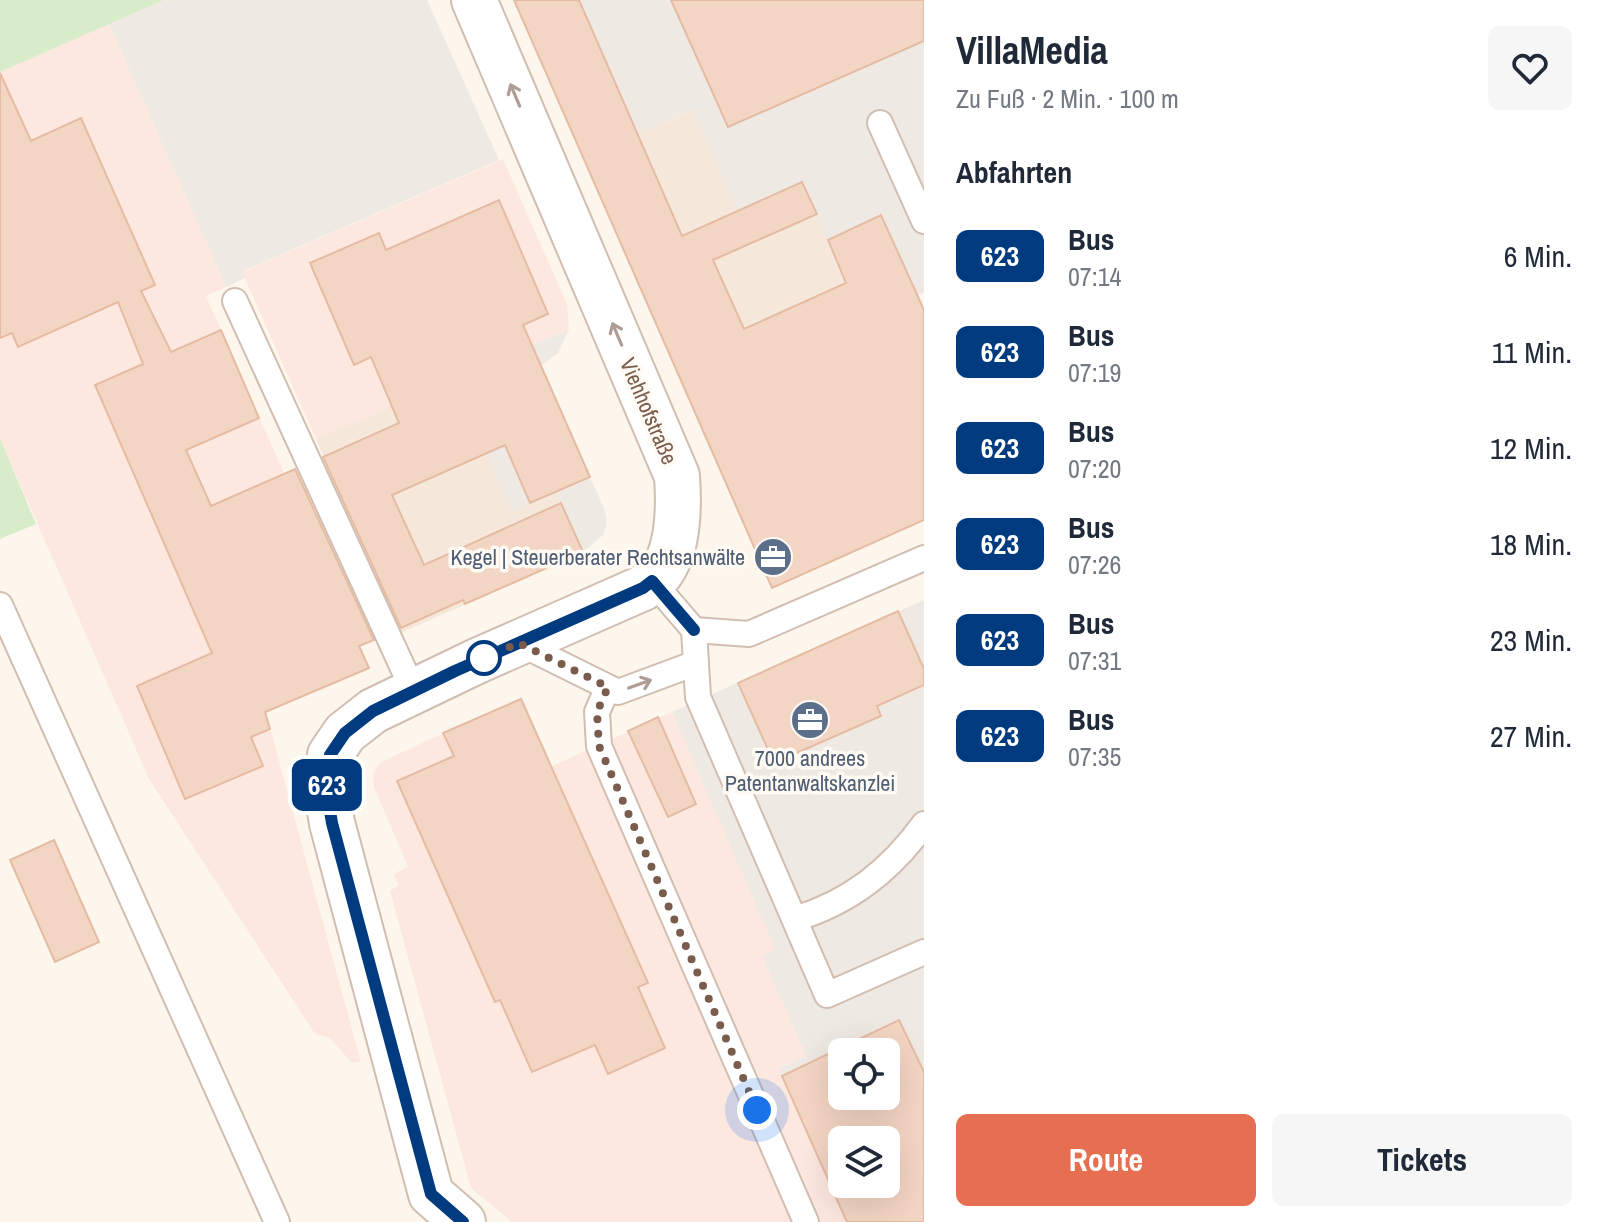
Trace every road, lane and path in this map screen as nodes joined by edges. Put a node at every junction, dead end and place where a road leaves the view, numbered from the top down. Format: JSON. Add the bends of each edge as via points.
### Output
{"nodes":[{"id":1,"x":474,"y":0,"type":"edge"},
{"id":2,"x":880,"y":123,"type":"dead end"},
{"id":3,"x":924,"y":221,"type":"edge"},
{"id":4,"x":235,"y":301,"type":"dead end"},
{"id":5,"x":924,"y":558,"type":"edge"},
{"id":6,"x":652,"y":581,"type":"junction"},
{"id":7,"x":0,"y":605,"type":"edge"},
{"id":8,"x":694,"y":630,"type":"junction"},
{"id":9,"x":519,"y":643,"type":"junction"},
{"id":10,"x":696,"y":663,"type":"junction"},
{"id":11,"x":608,"y":687,"type":"junction"},
{"id":12,"x":413,"y":690,"type":"junction"},
{"id":13,"x":924,"y":824,"type":"edge"},
{"id":14,"x":795,"y":919,"type":"junction"},
{"id":15,"x":924,"y":952,"type":"edge"},
{"id":16,"x":277,"y":1222,"type":"edge"},
{"id":17,"x":463,"y":1222,"type":"edge"},
{"id":18,"x":806,"y":1222,"type":"edge"}],
"edges":[{"from":6,"to":1,"type":"street","name":"Viehhofstraße","one_way":true,"via":[[663,571],[674,540],[677,476]]},
{"from":2,"to":3,"type":"lane"},
{"from":4,"to":12,"type":"lane"},
{"from":5,"to":8,"type":"lane","via":[[749,634]]},
{"from":6,"to":8,"type":"lane"},
{"from":6,"to":9,"type":"street"},
{"from":7,"to":16,"type":"lane"},
{"from":8,"to":10,"type":"lane"},
{"from":9,"to":11,"type":"lane"},
{"from":9,"to":12,"type":"street"},
{"from":11,"to":10,"type":"lane","one_way":true,"via":[[618,692]]},
{"from":10,"to":14,"type":"lane","via":[[698,697]]},
{"from":11,"to":18,"type":"lane","via":[[597,712],[599,746]]},
{"from":12,"to":17,"type":"street","via":[[345,733],[330,755],[326,787],[431,1194]]},
{"from":13,"to":14,"type":"lane","via":[[906,849],[869,882],[828,909]]},
{"from":14,"to":15,"type":"lane","via":[[827,995]]}]}
